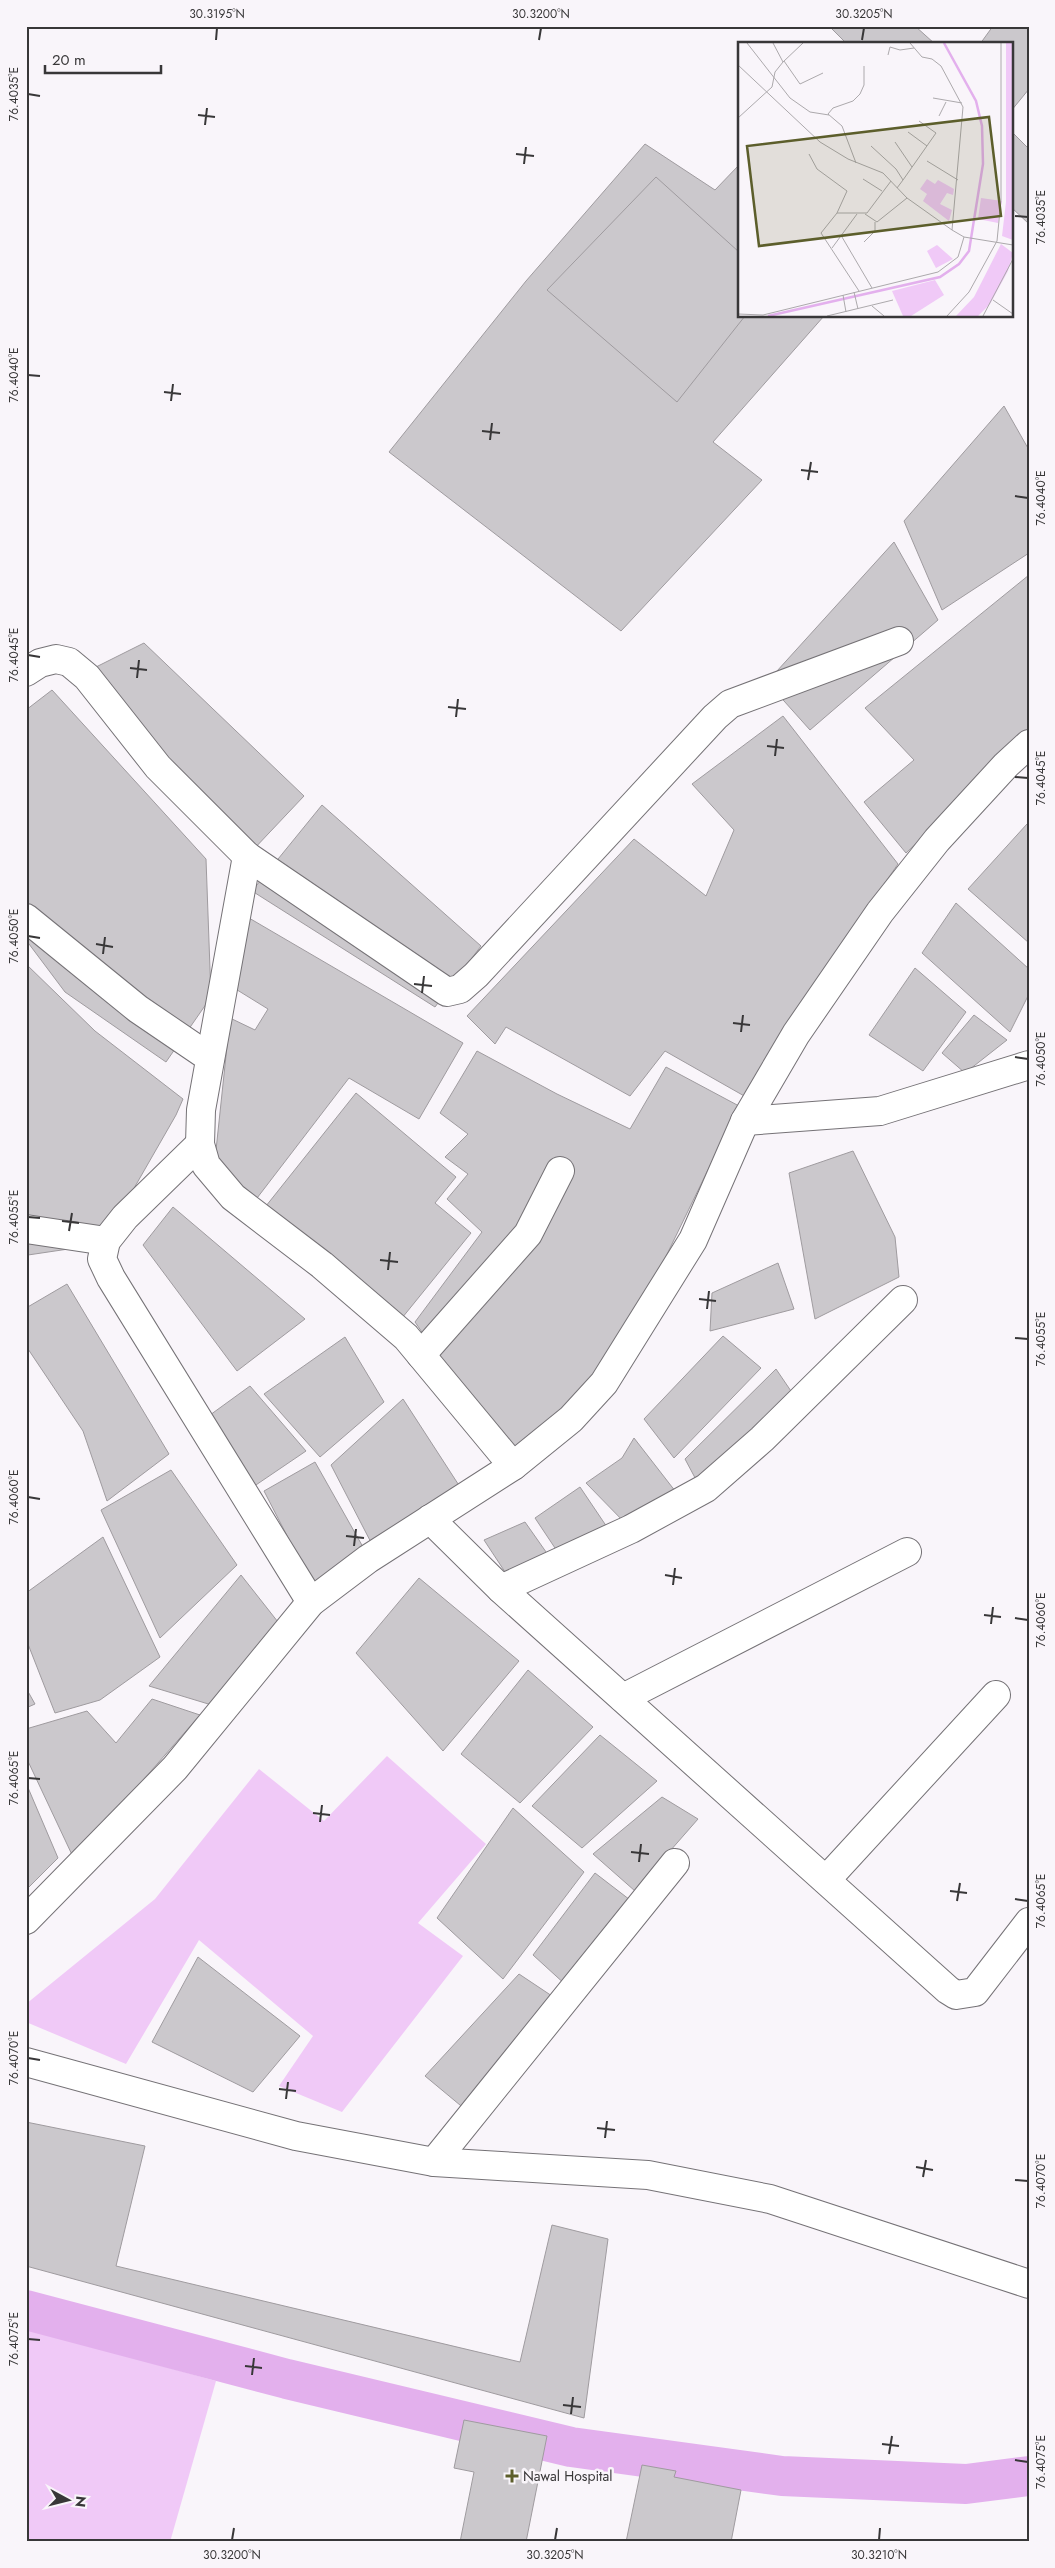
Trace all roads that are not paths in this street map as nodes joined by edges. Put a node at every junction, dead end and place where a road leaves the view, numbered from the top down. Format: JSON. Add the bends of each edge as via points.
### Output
{"nodes":[{"id":1,"x":899,"y":641,"type":"dead end"},
{"id":2,"x":26,"y":672,"type":"edge"},
{"id":3,"x":1029,"y":744,"type":"edge"},
{"id":4,"x":247,"y":856,"type":"junction"},
{"id":5,"x":26,"y":918,"type":"edge"},
{"id":6,"x":210,"y":1058,"type":"junction"},
{"id":7,"x":1029,"y":1065,"type":"edge"},
{"id":8,"x":745,"y":1121,"type":"junction"},
{"id":9,"x":200,"y":1144,"type":"junction"},
{"id":10,"x":560,"y":1172,"type":"dead end"},
{"id":11,"x":26,"y":1229,"type":"edge"},
{"id":12,"x":106,"y":1241,"type":"junction"},
{"id":13,"x":903,"y":1300,"type":"dead end"},
{"id":14,"x":421,"y":1355,"type":"junction"},
{"id":15,"x":513,"y":1466,"type":"junction"},
{"id":16,"x":430,"y":1519,"type":"junction"},
{"id":17,"x":907,"y":1552,"type":"dead end"},
{"id":18,"x":501,"y":1589,"type":"junction"},
{"id":19,"x":311,"y":1602,"type":"junction"},
{"id":20,"x":996,"y":1695,"type":"dead end"},
{"id":21,"x":623,"y":1698,"type":"junction"},
{"id":22,"x":675,"y":1864,"type":"dead end"},
{"id":23,"x":826,"y":1880,"type":"junction"},
{"id":24,"x":26,"y":1920,"type":"edge"},
{"id":25,"x":1029,"y":1922,"type":"edge"},
{"id":26,"x":26,"y":2062,"type":"edge"},
{"id":27,"x":434,"y":2162,"type":"junction"},
{"id":28,"x":1029,"y":2284,"type":"edge"}],
"edges":[{"from":1,"to":4,"type":"street","via":[[730,704],[460,989],[447,992],[433,985]]},
{"from":2,"to":4,"type":"street","via":[[40,663],[56,659],[69,662],[87,677],[158,767]]},
{"from":3,"to":8,"type":"street","via":[[937,840],[880,912],[796,1034]]},
{"from":4,"to":6,"type":"street"},
{"from":5,"to":6,"type":"street","via":[[138,1009]]},
{"from":6,"to":9,"type":"street","via":[[201,1110]]},
{"from":7,"to":8,"type":"street","via":[[880,1111]]},
{"from":8,"to":15,"type":"street","via":[[693,1240],[604,1383],[571,1418]]},
{"from":9,"to":12,"type":"street","via":[[125,1217]]},
{"from":9,"to":14,"type":"street","via":[[206,1165],[233,1197],[322,1264],[406,1337]]},
{"from":10,"to":14,"type":"street","via":[[528,1234]]},
{"from":11,"to":12,"type":"street"},
{"from":12,"to":19,"type":"street","via":[[102,1259],[111,1278]]},
{"from":13,"to":18,"type":"street","via":[[762,1439],[706,1488],[631,1529]]},
{"from":14,"to":15,"type":"street"},
{"from":15,"to":16,"type":"street"},
{"from":16,"to":18,"type":"street"},
{"from":16,"to":19,"type":"street","via":[[368,1559]]},
{"from":17,"to":21,"type":"street"},
{"from":18,"to":21,"type":"street"},
{"from":19,"to":24,"type":"street","via":[[175,1768]]},
{"from":20,"to":23,"type":"street"},
{"from":21,"to":23,"type":"street"},
{"from":22,"to":27,"type":"street"},
{"from":23,"to":25,"type":"street","via":[[956,1995],[975,1992]]},
{"from":26,"to":27,"type":"street","via":[[296,2136]]},
{"from":27,"to":28,"type":"street","via":[[648,2175],[770,2199]]}]}
